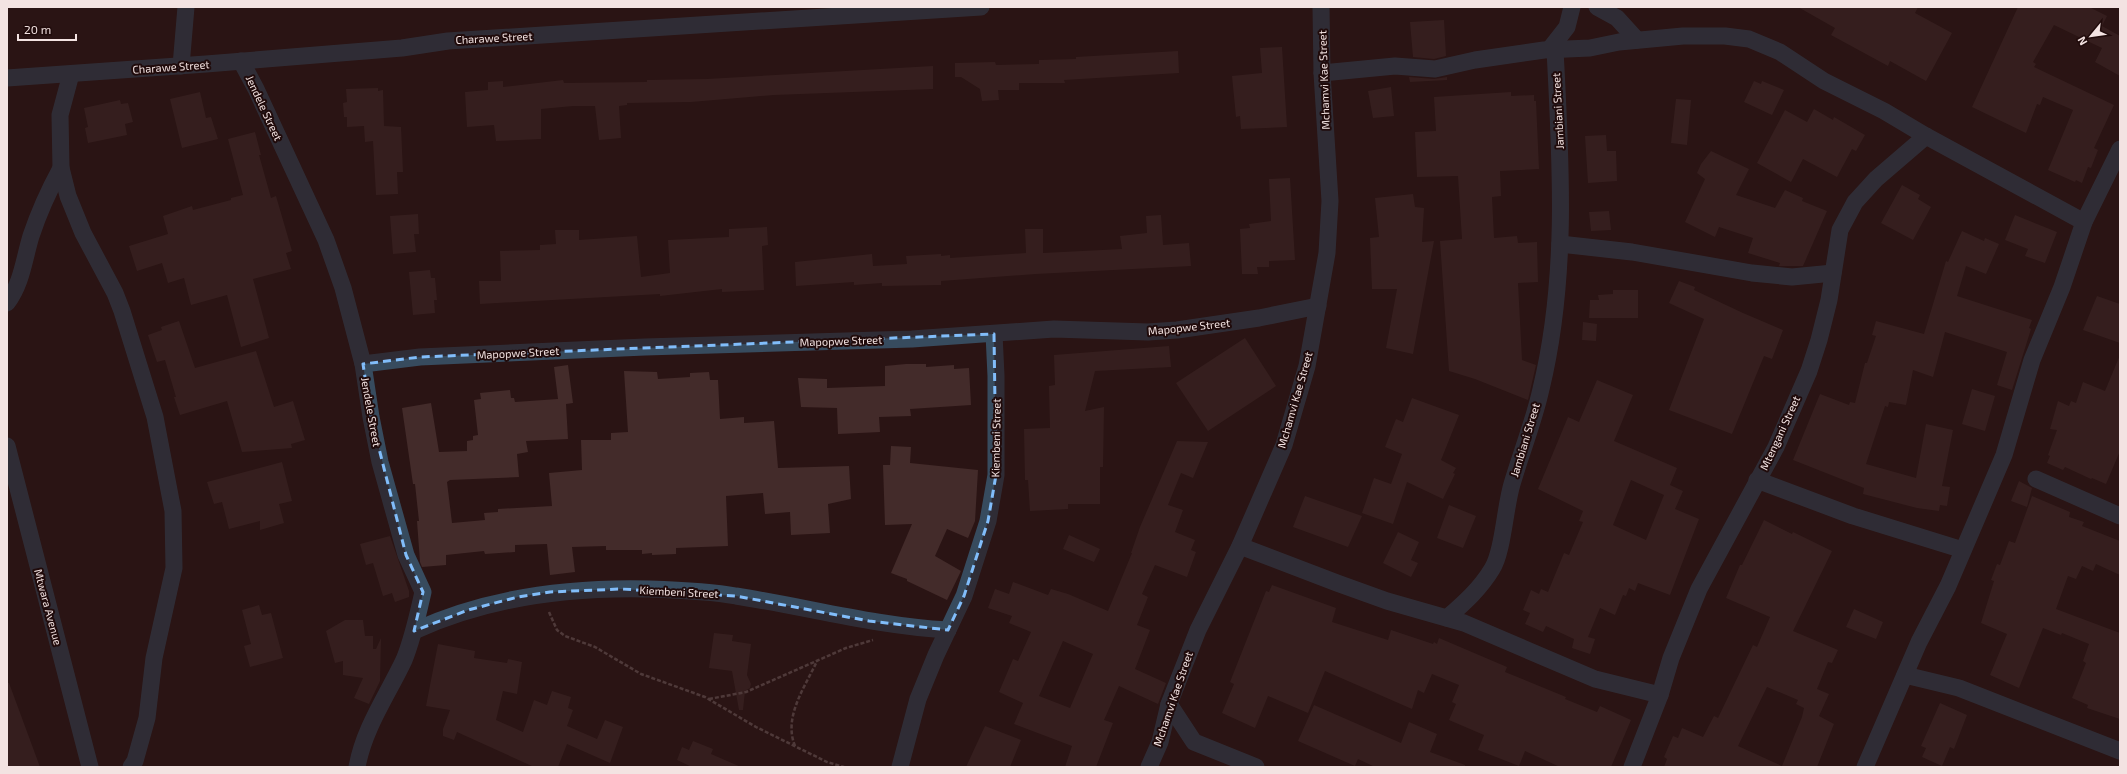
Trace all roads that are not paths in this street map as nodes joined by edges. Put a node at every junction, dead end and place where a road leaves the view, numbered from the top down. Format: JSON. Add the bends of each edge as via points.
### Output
{"nodes":[{"id":1,"x":186,"y":7,"type":"edge"},
{"id":2,"x":981,"y":7,"type":"edge"},
{"id":3,"x":1321,"y":7,"type":"edge"},
{"id":4,"x":1572,"y":7,"type":"edge"},
{"id":5,"x":1598,"y":7,"type":"edge"},
{"id":6,"x":1638,"y":40,"type":"junction"},
{"id":7,"x":1552,"y":50,"type":"junction"},
{"id":8,"x":241,"y":61,"type":"junction"},
{"id":9,"x":181,"y":66,"type":"junction"},
{"id":10,"x":1322,"y":73,"type":"junction"},
{"id":11,"x":71,"y":74,"type":"junction"},
{"id":12,"x":7,"y":78,"type":"edge"},
{"id":13,"x":1926,"y":136,"type":"junction"},
{"id":14,"x":2120,"y":149,"type":"edge"},
{"id":15,"x":61,"y":168,"type":"junction"},
{"id":16,"x":2084,"y":222,"type":"junction"},
{"id":17,"x":1560,"y":244,"type":"junction"},
{"id":18,"x":1833,"y":273,"type":"junction"},
{"id":19,"x":7,"y":303,"type":"edge"},
{"id":20,"x":1318,"y":306,"type":"junction"},
{"id":21,"x":994,"y":334,"type":"junction"},
{"id":22,"x":363,"y":364,"type":"junction"},
{"id":23,"x":7,"y":446,"type":"edge"},
{"id":24,"x":2036,"y":479,"type":"dead end"},
{"id":25,"x":1757,"y":480,"type":"junction"},
{"id":26,"x":2120,"y":516,"type":"edge"},
{"id":27,"x":1240,"y":546,"type":"junction"},
{"id":28,"x":1963,"y":550,"type":"junction"},
{"id":29,"x":1447,"y":618,"type":"junction"},
{"id":30,"x":948,"y":630,"type":"junction"},
{"id":31,"x":414,"y":631,"type":"junction"},
{"id":32,"x":1905,"y":675,"type":"junction"},
{"id":33,"x":1660,"y":695,"type":"junction"},
{"id":34,"x":1169,"y":704,"type":"junction"},
{"id":35,"x":2120,"y":751,"type":"edge"},
{"id":36,"x":90,"y":767,"type":"edge"},
{"id":37,"x":131,"y":767,"type":"edge"},
{"id":38,"x":357,"y":767,"type":"edge"},
{"id":39,"x":900,"y":767,"type":"edge"},
{"id":40,"x":1149,"y":767,"type":"edge"},
{"id":41,"x":1256,"y":767,"type":"edge"},
{"id":42,"x":1632,"y":767,"type":"edge"},
{"id":43,"x":1865,"y":767,"type":"edge"}],
"edges":[{"from":1,"to":9,"type":"street"},
{"from":2,"to":8,"type":"street","name":"Charawe Street","via":[[448,41],[402,48]]},
{"from":3,"to":10,"type":"street","name":"Mchamvi Kae Street"},
{"from":4,"to":7,"type":"street","via":[[1566,27]]},
{"from":5,"to":6,"type":"street","via":[[1617,18]]},
{"from":6,"to":7,"type":"street","via":[[1590,48]]},
{"from":6,"to":13,"type":"street","via":[[1683,36],[1749,39],[1780,52],[1824,81],[1884,111]]},
{"from":7,"to":10,"type":"street","via":[[1475,60],[1435,69],[1395,66]]},
{"from":7,"to":17,"type":"street","name":"Jambiani Street","via":[[1562,176]]},
{"from":8,"to":9,"type":"street","name":"Charawe Street"},
{"from":8,"to":22,"type":"street","name":"Jendele Street","via":[[335,264]]},
{"from":9,"to":11,"type":"street","name":"Charawe Street"},
{"from":10,"to":20,"type":"street","name":"Mchamvi Kae Street","via":[[1330,201],[1327,253]]},
{"from":11,"to":12,"type":"street","name":"Charawe Street"},
{"from":11,"to":15,"type":"street","via":[[60,115]]},
{"from":13,"to":16,"type":"street"},
{"from":13,"to":18,"type":"street","name":"Mtengani Street","via":[[1855,202],[1840,230]]},
{"from":14,"to":16,"type":"street"},
{"from":15,"to":19,"type":"street","via":[[41,208],[30,238],[24,266]]},
{"from":15,"to":37,"type":"street","via":[[68,196],[83,233],[122,311],[155,417],[173,511],[174,568],[154,658],[147,718]]},
{"from":16,"to":28,"type":"street","via":[[2062,287],[2032,360],[2004,455]]},
{"from":17,"to":18,"type":"street","via":[[1632,252],[1752,273],[1792,277]]},
{"from":17,"to":29,"type":"street","name":"Jambiani Street","via":[[1553,315],[1541,390],[1507,499],[1500,544],[1493,568],[1472,596]]},
{"from":18,"to":25,"type":"street","name":"Mtengani Street","via":[[1820,340],[1811,365],[1776,447]]},
{"from":20,"to":21,"type":"street","name":"Mapopwe Street","via":[[1177,330],[1148,332],[1054,329]]},
{"from":20,"to":27,"type":"street","name":"Mchamvi Kae Street","via":[[1307,366],[1284,445]]},
{"from":21,"to":22,"type":"street","name":"Mapopwe Street","via":[[912,340],[645,347],[420,357]]},
{"from":21,"to":30,"type":"street","name":"Kiembeni Street","via":[[996,475],[988,521],[964,596]]},
{"from":22,"to":31,"type":"street","name":"Jendele Street","via":[[370,417],[380,462],[406,555],[423,592]]},
{"from":23,"to":36,"type":"street","name":"Mtwara Avenue"},
{"from":24,"to":26,"type":"street"},
{"from":25,"to":28,"type":"street","via":[[1853,516]]},
{"from":25,"to":33,"type":"street","name":"Mtengani Street","via":[[1699,589],[1671,658]]},
{"from":27,"to":29,"type":"street","via":[[1337,584]]},
{"from":27,"to":34,"type":"street","name":"Mchamvi Kae Street","via":[[1198,630]]},
{"from":28,"to":32,"type":"street"},
{"from":29,"to":33,"type":"street","via":[[1516,644],[1595,679]]},
{"from":30,"to":31,"type":"street","name":"Kiembeni Street","via":[[915,628],[821,613],[736,596],[680,590],[621,589],[518,597],[468,610]]},
{"from":30,"to":39,"type":"street","name":"Kiembeni Street","via":[[918,699]]},
{"from":31,"to":38,"type":"street","name":"Jendele Street","via":[[404,659],[363,742]]},
{"from":32,"to":35,"type":"street","via":[[1959,688]]},
{"from":32,"to":43,"type":"street"},
{"from":33,"to":42,"type":"street","name":"Mtengani Street"},
{"from":34,"to":40,"type":"street","name":"Mchamvi Kae Street","via":[[1160,742]]},
{"from":34,"to":41,"type":"street","via":[[1194,742]]}]}
